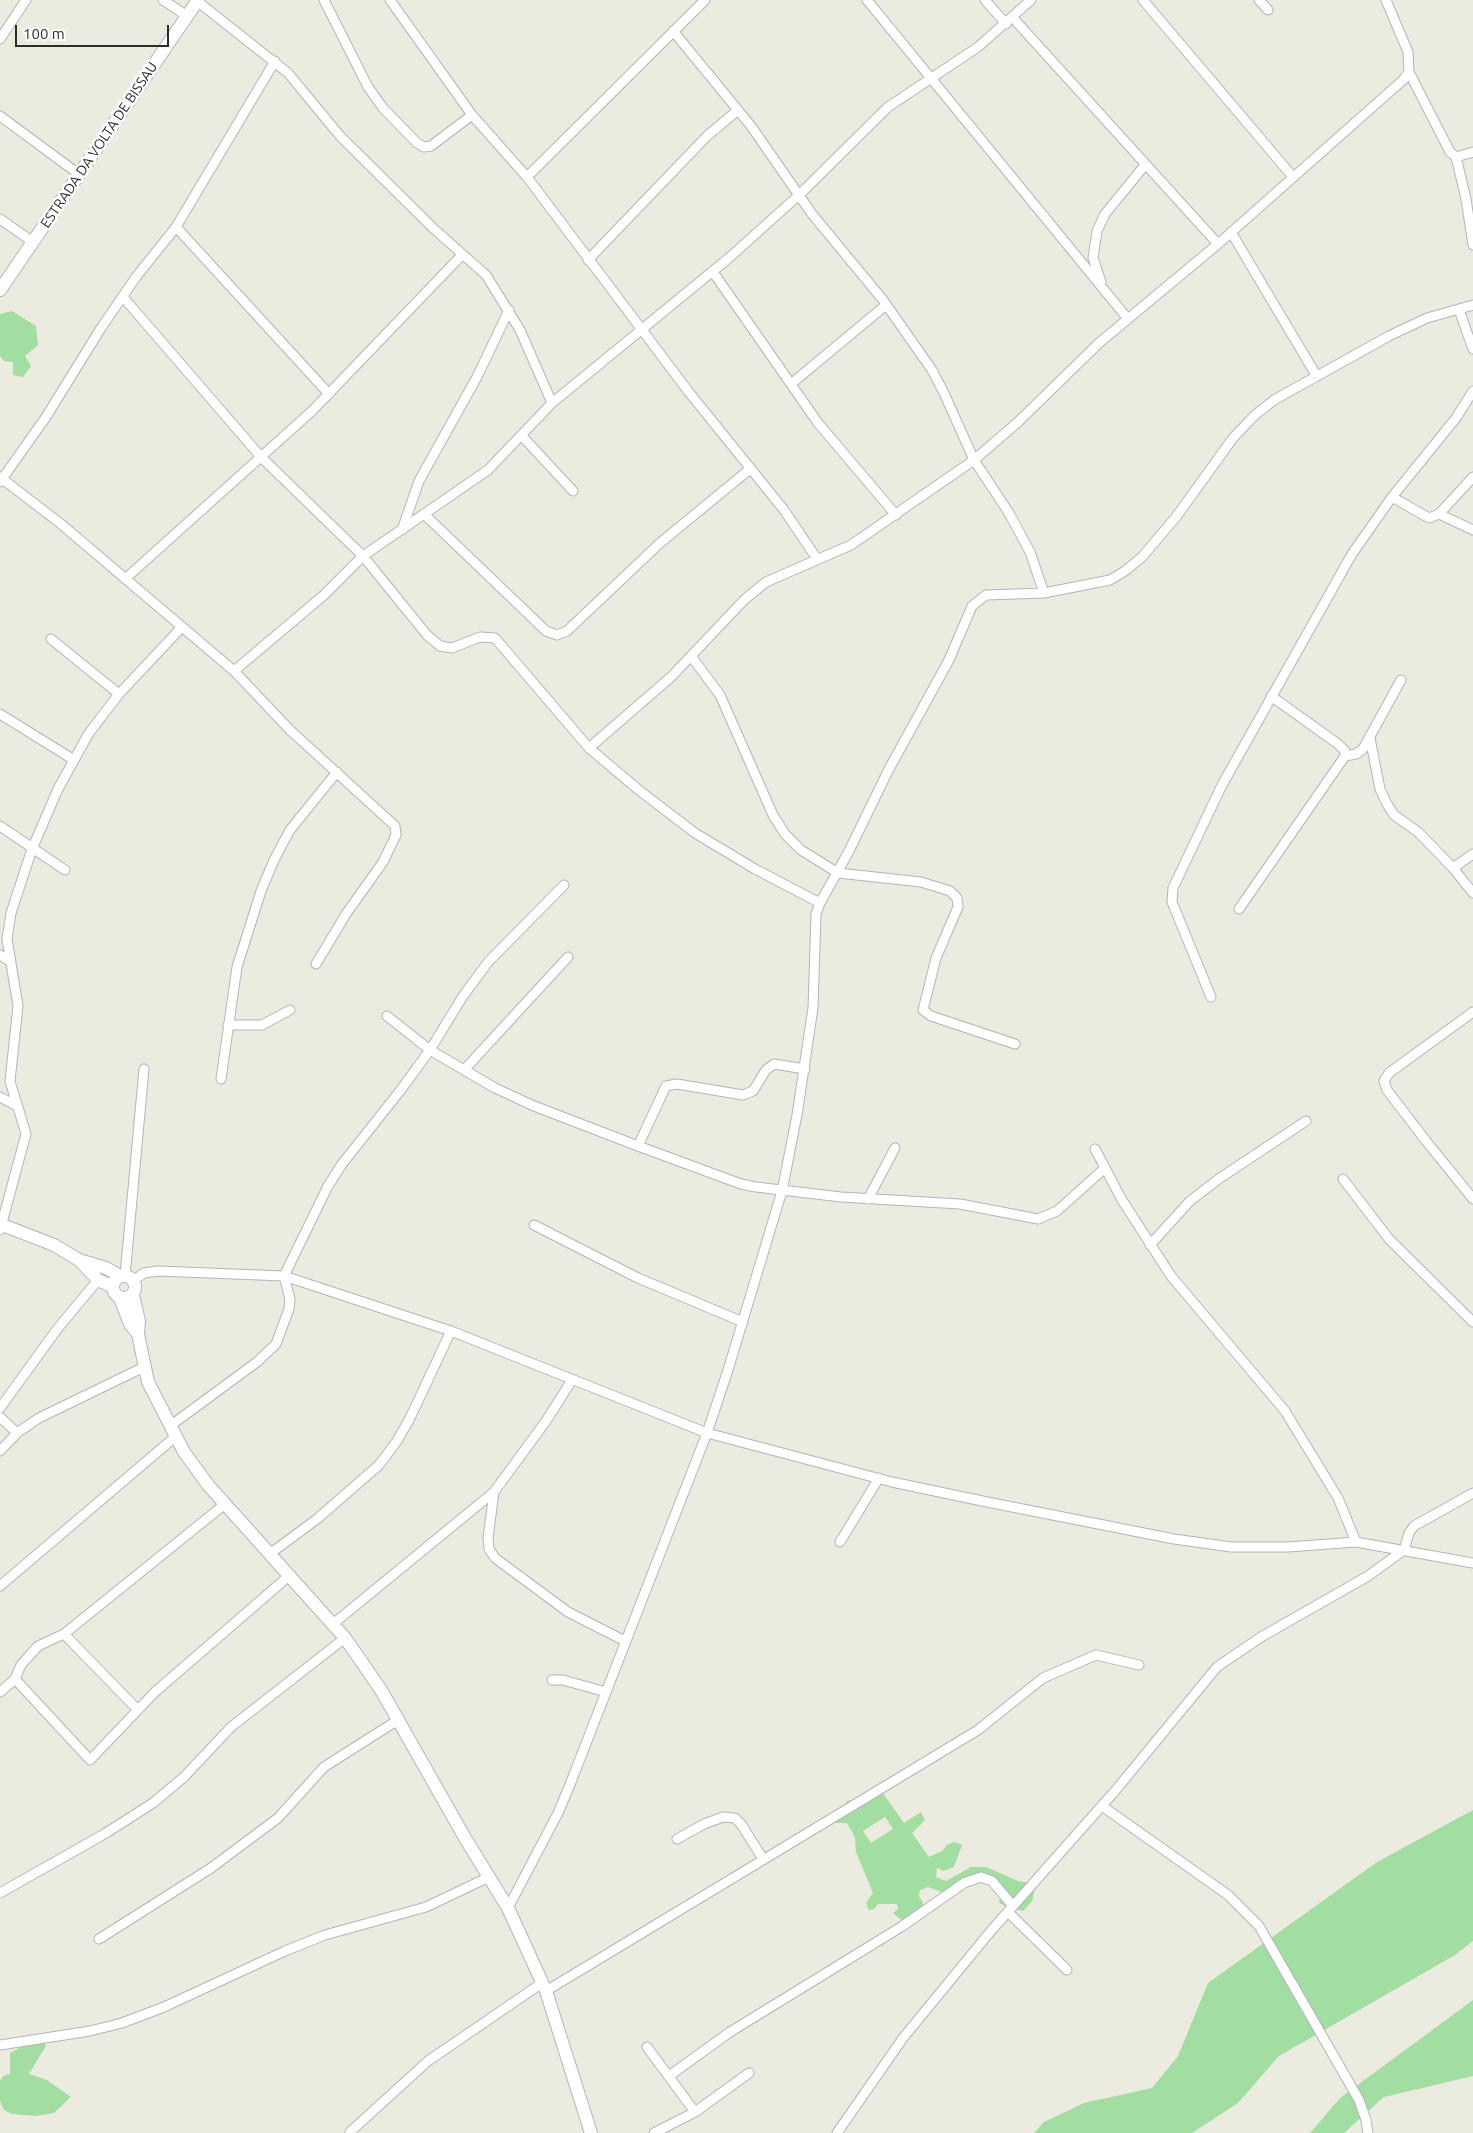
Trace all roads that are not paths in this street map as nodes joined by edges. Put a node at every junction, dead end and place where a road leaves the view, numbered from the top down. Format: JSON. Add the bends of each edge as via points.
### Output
{"nodes":[{"id":1,"x":26,"y":0,"type":"edge"},
{"id":2,"x":163,"y":0,"type":"edge"},
{"id":3,"x":324,"y":0,"type":"edge"},
{"id":4,"x":390,"y":0,"type":"edge"},
{"id":5,"x":705,"y":0,"type":"edge"},
{"id":6,"x":867,"y":0,"type":"edge"},
{"id":7,"x":985,"y":0,"type":"edge"},
{"id":8,"x":1031,"y":0,"type":"edge"},
{"id":9,"x":1143,"y":0,"type":"edge"},
{"id":10,"x":1258,"y":0,"type":"edge"},
{"id":11,"x":1386,"y":0,"type":"edge"},
{"id":12,"x":197,"y":1,"type":"edge"},
{"id":13,"x":1268,"y":10,"type":"dead end"},
{"id":14,"x":186,"y":16,"type":"junction"},
{"id":15,"x":1010,"y":21,"type":"junction"},
{"id":16,"x":673,"y":31,"type":"junction"},
{"id":17,"x":2,"y":32,"type":"edge"},
{"id":18,"x":275,"y":61,"type":"junction"},
{"id":19,"x":1409,"y":72,"type":"junction"},
{"id":20,"x":932,"y":79,"type":"junction"},
{"id":21,"x":738,"y":110,"type":"junction"},
{"id":22,"x":472,"y":115,"type":"junction"},
{"id":23,"x":0,"y":116,"type":"edge"},
{"id":24,"x":1473,"y":152,"type":"edge"},
{"id":25,"x":1456,"y":157,"type":"junction"},
{"id":26,"x":1145,"y":165,"type":"junction"},
{"id":27,"x":80,"y":174,"type":"junction"},
{"id":28,"x":526,"y":177,"type":"junction"},
{"id":29,"x":1293,"y":177,"type":"junction"},
{"id":30,"x":798,"y":195,"type":"junction"},
{"id":31,"x":0,"y":219,"type":"edge"},
{"id":32,"x":176,"y":227,"type":"junction"},
{"id":33,"x":1231,"y":232,"type":"junction"},
{"id":34,"x":33,"y":242,"type":"junction"},
{"id":35,"x":1218,"y":244,"type":"junction"},
{"id":36,"x":1473,"y":245,"type":"edge"},
{"id":37,"x":462,"y":255,"type":"junction"},
{"id":38,"x":588,"y":260,"type":"junction"},
{"id":39,"x":713,"y":272,"type":"junction"},
{"id":40,"x":1102,"y":287,"type":"junction"},
{"id":41,"x":0,"y":290,"type":"edge"},
{"id":42,"x":123,"y":297,"type":"junction"},
{"id":43,"x":886,"y":305,"type":"junction"},
{"id":44,"x":1473,"y":305,"type":"edge"},
{"id":45,"x":509,"y":310,"type":"junction"},
{"id":46,"x":1459,"y":310,"type":"junction"},
{"id":47,"x":1128,"y":319,"type":"junction"},
{"id":48,"x":642,"y":328,"type":"junction"},
{"id":49,"x":1473,"y":349,"type":"edge"},
{"id":50,"x":1316,"y":375,"type":"junction"},
{"id":51,"x":790,"y":384,"type":"junction"},
{"id":52,"x":1473,"y":391,"type":"edge"},
{"id":53,"x":329,"y":394,"type":"junction"},
{"id":54,"x":552,"y":402,"type":"junction"},
{"id":55,"x":522,"y":436,"type":"junction"},
{"id":56,"x":261,"y":456,"type":"junction"},
{"id":57,"x":974,"y":460,"type":"junction"},
{"id":58,"x":750,"y":469,"type":"junction"},
{"id":59,"x":1473,"y":477,"type":"edge"},
{"id":60,"x":1,"y":479,"type":"edge"},
{"id":61,"x":573,"y":491,"type":"dead end"},
{"id":62,"x":1392,"y":497,"type":"junction"},
{"id":63,"x":424,"y":514,"type":"junction"},
{"id":64,"x":1439,"y":514,"type":"junction"},
{"id":65,"x":896,"y":515,"type":"junction"},
{"id":66,"x":402,"y":530,"type":"junction"},
{"id":67,"x":1473,"y":530,"type":"edge"},
{"id":68,"x":363,"y":556,"type":"junction"},
{"id":69,"x":817,"y":559,"type":"junction"},
{"id":70,"x":125,"y":578,"type":"junction"},
{"id":71,"x":1044,"y":594,"type":"junction"},
{"id":72,"x":181,"y":628,"type":"junction"},
{"id":73,"x":51,"y":639,"type":"dead end"},
{"id":74,"x":691,"y":656,"type":"junction"},
{"id":75,"x":234,"y":671,"type":"junction"},
{"id":76,"x":1401,"y":680,"type":"dead end"},
{"id":77,"x":119,"y":694,"type":"junction"},
{"id":78,"x":1271,"y":696,"type":"junction"},
{"id":79,"x":0,"y":714,"type":"edge"},
{"id":80,"x":1370,"y":738,"type":"junction"},
{"id":81,"x":589,"y":748,"type":"junction"},
{"id":82,"x":1345,"y":756,"type":"junction"},
{"id":83,"x":74,"y":760,"type":"junction"},
{"id":84,"x":337,"y":772,"type":"junction"},
{"id":85,"x":0,"y":826,"type":"edge"},
{"id":86,"x":32,"y":849,"type":"junction"},
{"id":87,"x":1473,"y":854,"type":"edge"},
{"id":88,"x":1453,"y":868,"type":"junction"},
{"id":89,"x":65,"y":870,"type":"dead end"},
{"id":90,"x":838,"y":873,"type":"junction"},
{"id":91,"x":564,"y":885,"type":"dead end"},
{"id":92,"x":1473,"y":893,"type":"edge"},
{"id":93,"x":820,"y":903,"type":"junction"},
{"id":94,"x":1239,"y":909,"type":"dead end"},
{"id":95,"x":0,"y":955,"type":"edge"},
{"id":96,"x":568,"y":956,"type":"dead end"},
{"id":97,"x":11,"y":962,"type":"junction"},
{"id":98,"x":316,"y":964,"type":"dead end"},
{"id":99,"x":1211,"y":997,"type":"dead end"},
{"id":100,"x":290,"y":1010,"type":"dead end"},
{"id":101,"x":1473,"y":1012,"type":"edge"},
{"id":102,"x":387,"y":1016,"type":"dead end"},
{"id":103,"x":228,"y":1025,"type":"junction"},
{"id":104,"x":1015,"y":1044,"type":"dead end"},
{"id":105,"x":430,"y":1050,"type":"junction"},
{"id":106,"x":144,"y":1069,"type":"dead end"},
{"id":107,"x":805,"y":1069,"type":"junction"},
{"id":108,"x":464,"y":1070,"type":"junction"},
{"id":109,"x":221,"y":1079,"type":"dead end"},
{"id":110,"x":0,"y":1097,"type":"edge"},
{"id":111,"x":17,"y":1106,"type":"junction"},
{"id":112,"x":1306,"y":1121,"type":"dead end"},
{"id":113,"x":638,"y":1146,"type":"junction"},
{"id":114,"x":895,"y":1148,"type":"dead end"},
{"id":115,"x":1095,"y":1148,"type":"dead end"},
{"id":116,"x":1105,"y":1168,"type":"junction"},
{"id":117,"x":1343,"y":1179,"type":"dead end"},
{"id":118,"x":782,"y":1191,"type":"junction"},
{"id":119,"x":868,"y":1199,"type":"junction"},
{"id":120,"x":1473,"y":1199,"type":"edge"},
{"id":121,"x":534,"y":1225,"type":"dead end"},
{"id":122,"x":1,"y":1226,"type":"edge"},
{"id":123,"x":1150,"y":1245,"type":"junction"},
{"id":124,"x":79,"y":1260,"type":"junction"},
{"id":125,"x":284,"y":1276,"type":"junction"},
{"id":126,"x":98,"y":1280,"type":"junction"},
{"id":127,"x":122,"y":1283,"type":"junction"},
{"id":128,"x":743,"y":1322,"type":"junction"},
{"id":129,"x":1473,"y":1322,"type":"edge"},
{"id":130,"x":451,"y":1331,"type":"junction"},
{"id":131,"x":138,"y":1334,"type":"junction"},
{"id":132,"x":144,"y":1367,"type":"junction"},
{"id":133,"x":572,"y":1380,"type":"junction"},
{"id":134,"x":0,"y":1408,"type":"edge"},
{"id":135,"x":0,"y":1417,"type":"edge"},
{"id":136,"x":172,"y":1431,"type":"junction"},
{"id":137,"x":708,"y":1432,"type":"junction"},
{"id":138,"x":17,"y":1433,"type":"junction"},
{"id":139,"x":0,"y":1451,"type":"edge"},
{"id":140,"x":879,"y":1478,"type":"junction"},
{"id":141,"x":494,"y":1492,"type":"junction"},
{"id":142,"x":1473,"y":1493,"type":"edge"},
{"id":143,"x":225,"y":1504,"type":"junction"},
{"id":144,"x":840,"y":1542,"type":"dead end"},
{"id":145,"x":1356,"y":1542,"type":"junction"},
{"id":146,"x":1404,"y":1550,"type":"junction"},
{"id":147,"x":271,"y":1553,"type":"junction"},
{"id":148,"x":1473,"y":1563,"type":"edge"},
{"id":149,"x":290,"y":1575,"type":"junction"},
{"id":150,"x":0,"y":1586,"type":"edge"},
{"id":151,"x":333,"y":1624,"type":"junction"},
{"id":152,"x":64,"y":1634,"type":"junction"},
{"id":153,"x":345,"y":1638,"type":"junction"},
{"id":154,"x":625,"y":1641,"type":"junction"},
{"id":155,"x":1139,"y":1666,"type":"dead end"},
{"id":156,"x":16,"y":1679,"type":"junction"},
{"id":157,"x":552,"y":1680,"type":"dead end"},
{"id":158,"x":0,"y":1692,"type":"edge"},
{"id":159,"x":606,"y":1692,"type":"junction"},
{"id":160,"x":138,"y":1710,"type":"junction"},
{"id":161,"x":398,"y":1720,"type":"junction"},
{"id":162,"x":1102,"y":1806,"type":"junction"},
{"id":163,"x":677,"y":1839,"type":"dead end"},
{"id":164,"x":764,"y":1859,"type":"junction"},
{"id":165,"x":489,"y":1877,"type":"junction"},
{"id":166,"x":0,"y":1893,"type":"edge"},
{"id":167,"x":508,"y":1908,"type":"junction"},
{"id":168,"x":1011,"y":1909,"type":"junction"},
{"id":169,"x":99,"y":1939,"type":"dead end"},
{"id":170,"x":1067,"y":1970,"type":"dead end"},
{"id":171,"x":544,"y":1987,"type":"junction"},
{"id":172,"x":0,"y":2044,"type":"edge"},
{"id":173,"x":647,"y":2047,"type":"dead end"},
{"id":174,"x":750,"y":2073,"type":"dead end"},
{"id":175,"x":669,"y":2076,"type":"junction"},
{"id":176,"x":695,"y":2112,"type":"junction"},
{"id":177,"x":350,"y":2132,"type":"edge"},
{"id":178,"x":592,"y":2133,"type":"edge"},
{"id":179,"x":654,"y":2133,"type":"edge"},
{"id":180,"x":837,"y":2133,"type":"edge"},
{"id":181,"x":1368,"y":2133,"type":"edge"}],
"edges":[{"from":1,"to":17,"type":"street"},
{"from":2,"to":14,"type":"street"},
{"from":3,"to":22,"type":"street","via":[[368,87],[417,144],[424,148],[431,146]]},
{"from":4,"to":22,"type":"street"},
{"from":5,"to":16,"type":"street"},
{"from":6,"to":20,"type":"street"},
{"from":7,"to":15,"type":"street"},
{"from":8,"to":15,"type":"street"},
{"from":9,"to":29,"type":"street"},
{"from":10,"to":13,"type":"street"},
{"from":11,"to":19,"type":"street","via":[[1406,45]]},
{"from":12,"to":14,"type":"street","name":"ESTRADA DA VOLTA DE BISSAU"},
{"from":12,"to":18,"type":"street"},
{"from":14,"to":27,"type":"street","name":"ESTRADA DA VOLTA DE BISSAU"},
{"from":15,"to":20,"type":"street"},
{"from":15,"to":26,"type":"street"},
{"from":16,"to":21,"type":"street"},
{"from":16,"to":28,"type":"street"},
{"from":18,"to":32,"type":"street"},
{"from":18,"to":37,"type":"street","via":[[288,72],[340,136]]},
{"from":19,"to":25,"type":"street","via":[[1450,152]]},
{"from":19,"to":29,"type":"street"},
{"from":20,"to":30,"type":"street","via":[[888,107]]},
{"from":20,"to":40,"type":"street"},
{"from":21,"to":30,"type":"street"},
{"from":21,"to":38,"type":"street","via":[[707,136]]},
{"from":22,"to":28,"type":"street"},
{"from":23,"to":27,"type":"street"},
{"from":24,"to":25,"type":"street"},
{"from":25,"to":36,"type":"street"},
{"from":26,"to":35,"type":"street"},
{"from":26,"to":40,"type":"street","via":[[1105,214],[1097,231],[1093,258]]},
{"from":27,"to":34,"type":"street","name":"ESTRADA DA VOLTA DE BISSAU"},
{"from":28,"to":38,"type":"street"},
{"from":29,"to":33,"type":"street"},
{"from":30,"to":39,"type":"street"},
{"from":30,"to":43,"type":"street"},
{"from":31,"to":34,"type":"street"},
{"from":32,"to":42,"type":"street"},
{"from":32,"to":53,"type":"street"},
{"from":33,"to":35,"type":"street"},
{"from":33,"to":50,"type":"street"},
{"from":34,"to":41,"type":"street","name":"ESTRADA DA VOLTA DE BISSAU"},
{"from":35,"to":47,"type":"street"},
{"from":37,"to":45,"type":"street","via":[[486,276]]},
{"from":37,"to":53,"type":"street"},
{"from":38,"to":48,"type":"street"},
{"from":39,"to":48,"type":"street"},
{"from":39,"to":51,"type":"street"},
{"from":40,"to":47,"type":"street"},
{"from":42,"to":56,"type":"street"},
{"from":42,"to":60,"type":"street","via":[[46,417]]},
{"from":43,"to":51,"type":"street"},
{"from":43,"to":57,"type":"street","via":[[932,370]]},
{"from":44,"to":46,"type":"street"},
{"from":45,"to":54,"type":"street"},
{"from":45,"to":66,"type":"street","via":[[477,377],[419,481]]},
{"from":46,"to":49,"type":"street"},
{"from":46,"to":50,"type":"street","via":[[1427,318]]},
{"from":47,"to":57,"type":"street"},
{"from":48,"to":54,"type":"street"},
{"from":48,"to":58,"type":"street"},
{"from":50,"to":71,"type":"street","via":[[1255,414],[1233,438],[1176,517],[1142,557],[1125,571],[1110,580]]},
{"from":51,"to":65,"type":"street","via":[[828,435]]},
{"from":52,"to":62,"type":"street","via":[[1456,418]]},
{"from":53,"to":56,"type":"street"},
{"from":54,"to":55,"type":"street"},
{"from":55,"to":61,"type":"street"},
{"from":55,"to":63,"type":"street","via":[[477,479]]},
{"from":56,"to":68,"type":"street"},
{"from":56,"to":70,"type":"street"},
{"from":57,"to":65,"type":"street"},
{"from":57,"to":71,"type":"street","via":[[1030,552]]},
{"from":58,"to":63,"type":"street","via":[[660,543],[567,631],[557,635],[546,631]]},
{"from":58,"to":69,"type":"street","via":[[784,510]]},
{"from":59,"to":64,"type":"street"},
{"from":60,"to":70,"type":"street"},
{"from":62,"to":64,"type":"street","via":[[1424,517]]},
{"from":62,"to":78,"type":"street","via":[[1352,554]]},
{"from":63,"to":66,"type":"street"},
{"from":64,"to":67,"type":"street"},
{"from":65,"to":69,"type":"street","via":[[851,545]]},
{"from":66,"to":68,"type":"street"},
{"from":68,"to":75,"type":"street","via":[[324,595]]},
{"from":68,"to":81,"type":"street","via":[[427,635],[440,646],[452,648],[480,636],[495,638]]},
{"from":69,"to":74,"type":"street","via":[[756,589]]},
{"from":70,"to":72,"type":"street"},
{"from":71,"to":90,"type":"street","via":[[986,595],[972,606],[949,660],[889,769]]},
{"from":72,"to":75,"type":"street"},
{"from":72,"to":77,"type":"street"},
{"from":73,"to":77,"type":"street"},
{"from":74,"to":81,"type":"street"},
{"from":74,"to":90,"type":"street","via":[[720,695],[785,834],[800,850]]},
{"from":75,"to":84,"type":"street","via":[[290,730]]},
{"from":76,"to":80,"type":"street"},
{"from":77,"to":83,"type":"street","via":[[89,733]]},
{"from":78,"to":82,"type":"street","via":[[1342,747]]},
{"from":78,"to":99,"type":"street","via":[[1218,794],[1173,888],[1177,918]]},
{"from":79,"to":83,"type":"street"},
{"from":80,"to":82,"type":"street","via":[[1363,749]]},
{"from":80,"to":88,"type":"street","via":[[1380,789],[1394,815],[1418,832]]},
{"from":81,"to":93,"type":"street","via":[[695,833]]},
{"from":82,"to":94,"type":"street"},
{"from":83,"to":86,"type":"street"},
{"from":84,"to":98,"type":"street","via":[[395,826],[396,835],[377,871]]},
{"from":84,"to":103,"type":"street","via":[[290,830],[274,860],[237,967]]},
{"from":85,"to":86,"type":"street"},
{"from":86,"to":89,"type":"street"},
{"from":86,"to":97,"type":"street","via":[[8,925]]},
{"from":87,"to":88,"type":"street"},
{"from":88,"to":92,"type":"street"},
{"from":90,"to":93,"type":"street"},
{"from":90,"to":104,"type":"street","via":[[909,880],[954,894],[958,898],[958,907],[936,958],[923,1010],[931,1016]]},
{"from":91,"to":105,"type":"street","via":[[489,961]]},
{"from":93,"to":107,"type":"street","via":[[816,914],[814,1008]]},
{"from":95,"to":97,"type":"street"},
{"from":96,"to":108,"type":"street"},
{"from":97,"to":111,"type":"street","via":[[18,1006],[10,1081]]},
{"from":100,"to":103,"type":"street","via":[[262,1025]]},
{"from":101,"to":120,"type":"street","via":[[1388,1073],[1384,1081],[1415,1127]]},
{"from":102,"to":105,"type":"street"},
{"from":103,"to":109,"type":"street"},
{"from":105,"to":108,"type":"street"},
{"from":105,"to":125,"type":"street","via":[[342,1164]]},
{"from":106,"to":127,"type":"street"},
{"from":107,"to":113,"type":"street","via":[[774,1064],[766,1070],[754,1091],[743,1095],[677,1084],[666,1086]]},
{"from":107,"to":118,"type":"street"},
{"from":108,"to":113,"type":"street","via":[[534,1106]]},
{"from":110,"to":111,"type":"street"},
{"from":111,"to":122,"type":"street","via":[[26,1134],[25,1146]]},
{"from":112,"to":123,"type":"street","via":[[1190,1201]]},
{"from":113,"to":118,"type":"street","via":[[741,1184]]},
{"from":114,"to":119,"type":"street"},
{"from":115,"to":116,"type":"street"},
{"from":116,"to":119,"type":"street","via":[[1057,1211],[1038,1219],[960,1204]]},
{"from":116,"to":123,"type":"street"},
{"from":117,"to":129,"type":"street","via":[[1389,1239]]},
{"from":118,"to":119,"type":"street"},
{"from":118,"to":128,"type":"street"},
{"from":121,"to":128,"type":"street","via":[[638,1278]]},
{"from":122,"to":124,"type":"street","via":[[41,1239]]},
{"from":123,"to":145,"type":"street","via":[[1171,1276],[1285,1411],[1338,1498]]},
{"from":124,"to":126,"type":"street"},
{"from":124,"to":127,"type":"street","via":[[106,1268]]},
{"from":125,"to":127,"type":"street","via":[[152,1271]]},
{"from":125,"to":130,"type":"street"},
{"from":125,"to":136,"type":"street","via":[[289,1309],[276,1344]]},
{"from":126,"to":127,"type":"street"},
{"from":126,"to":134,"type":"street","via":[[58,1328]]},
{"from":127,"to":131,"type":"street","via":[[130,1324]]},
{"from":127,"to":131,"type":"street","via":[[126,1298],[133,1295]]},
{"from":128,"to":137,"type":"street"},
{"from":130,"to":133,"type":"street"},
{"from":130,"to":147,"type":"street","via":[[414,1411],[379,1465],[317,1520]]},
{"from":131,"to":132,"type":"street"},
{"from":132,"to":136,"type":"street"},
{"from":132,"to":138,"type":"street","via":[[39,1418]]},
{"from":133,"to":137,"type":"street"},
{"from":133,"to":141,"type":"street"},
{"from":135,"to":138,"type":"street"},
{"from":136,"to":143,"type":"street","via":[[194,1467]]},
{"from":136,"to":150,"type":"street"},
{"from":137,"to":140,"type":"street"},
{"from":137,"to":154,"type":"street"},
{"from":138,"to":139,"type":"street"},
{"from":140,"to":144,"type":"street"},
{"from":140,"to":145,"type":"street","via":[[1174,1539],[1231,1547]]},
{"from":141,"to":151,"type":"street"},
{"from":141,"to":154,"type":"street","via":[[488,1538],[494,1558],[568,1612]]},
{"from":142,"to":146,"type":"street","via":[[1414,1526]]},
{"from":143,"to":147,"type":"street"},
{"from":143,"to":152,"type":"street"},
{"from":145,"to":146,"type":"street"},
{"from":146,"to":148,"type":"street"},
{"from":146,"to":162,"type":"street","via":[[1354,1585],[1261,1637],[1217,1667]]},
{"from":147,"to":149,"type":"street"},
{"from":149,"to":151,"type":"street"},
{"from":149,"to":160,"type":"street"},
{"from":151,"to":153,"type":"street"},
{"from":152,"to":156,"type":"street","via":[[38,1646],[21,1665]]},
{"from":152,"to":160,"type":"street"},
{"from":153,"to":161,"type":"street"},
{"from":153,"to":166,"type":"street","via":[[225,1732],[184,1777],[153,1803]]},
{"from":154,"to":159,"type":"street"},
{"from":155,"to":164,"type":"street","via":[[1096,1655],[1043,1678],[978,1730]]},
{"from":156,"to":158,"type":"street"},
{"from":156,"to":160,"type":"street","via":[[90,1760]]},
{"from":157,"to":159,"type":"street"},
{"from":159,"to":167,"type":"street","via":[[558,1813]]},
{"from":161,"to":165,"type":"street"},
{"from":161,"to":169,"type":"street","via":[[324,1767],[278,1818],[211,1868]]},
{"from":162,"to":168,"type":"street"},
{"from":162,"to":181,"type":"street","via":[[1175,1856],[1242,1908],[1259,1926],[1359,2100]]},
{"from":163,"to":164,"type":"street","via":[[716,1819],[735,1818]]},
{"from":164,"to":171,"type":"street"},
{"from":165,"to":167,"type":"street"},
{"from":165,"to":172,"type":"street","via":[[426,1907],[346,1928],[285,1951],[122,2023]]},
{"from":167,"to":171,"type":"street"},
{"from":168,"to":170,"type":"street"},
{"from":168,"to":175,"type":"street","via":[[992,1881],[982,1878],[964,1883],[901,1928],[730,2032]]},
{"from":168,"to":180,"type":"street","via":[[890,2054]]},
{"from":171,"to":177,"type":"street","via":[[428,2061]]},
{"from":171,"to":178,"type":"street"},
{"from":173,"to":175,"type":"street"},
{"from":174,"to":176,"type":"street"},
{"from":175,"to":176,"type":"street"},
{"from":176,"to":179,"type":"street"}]}
